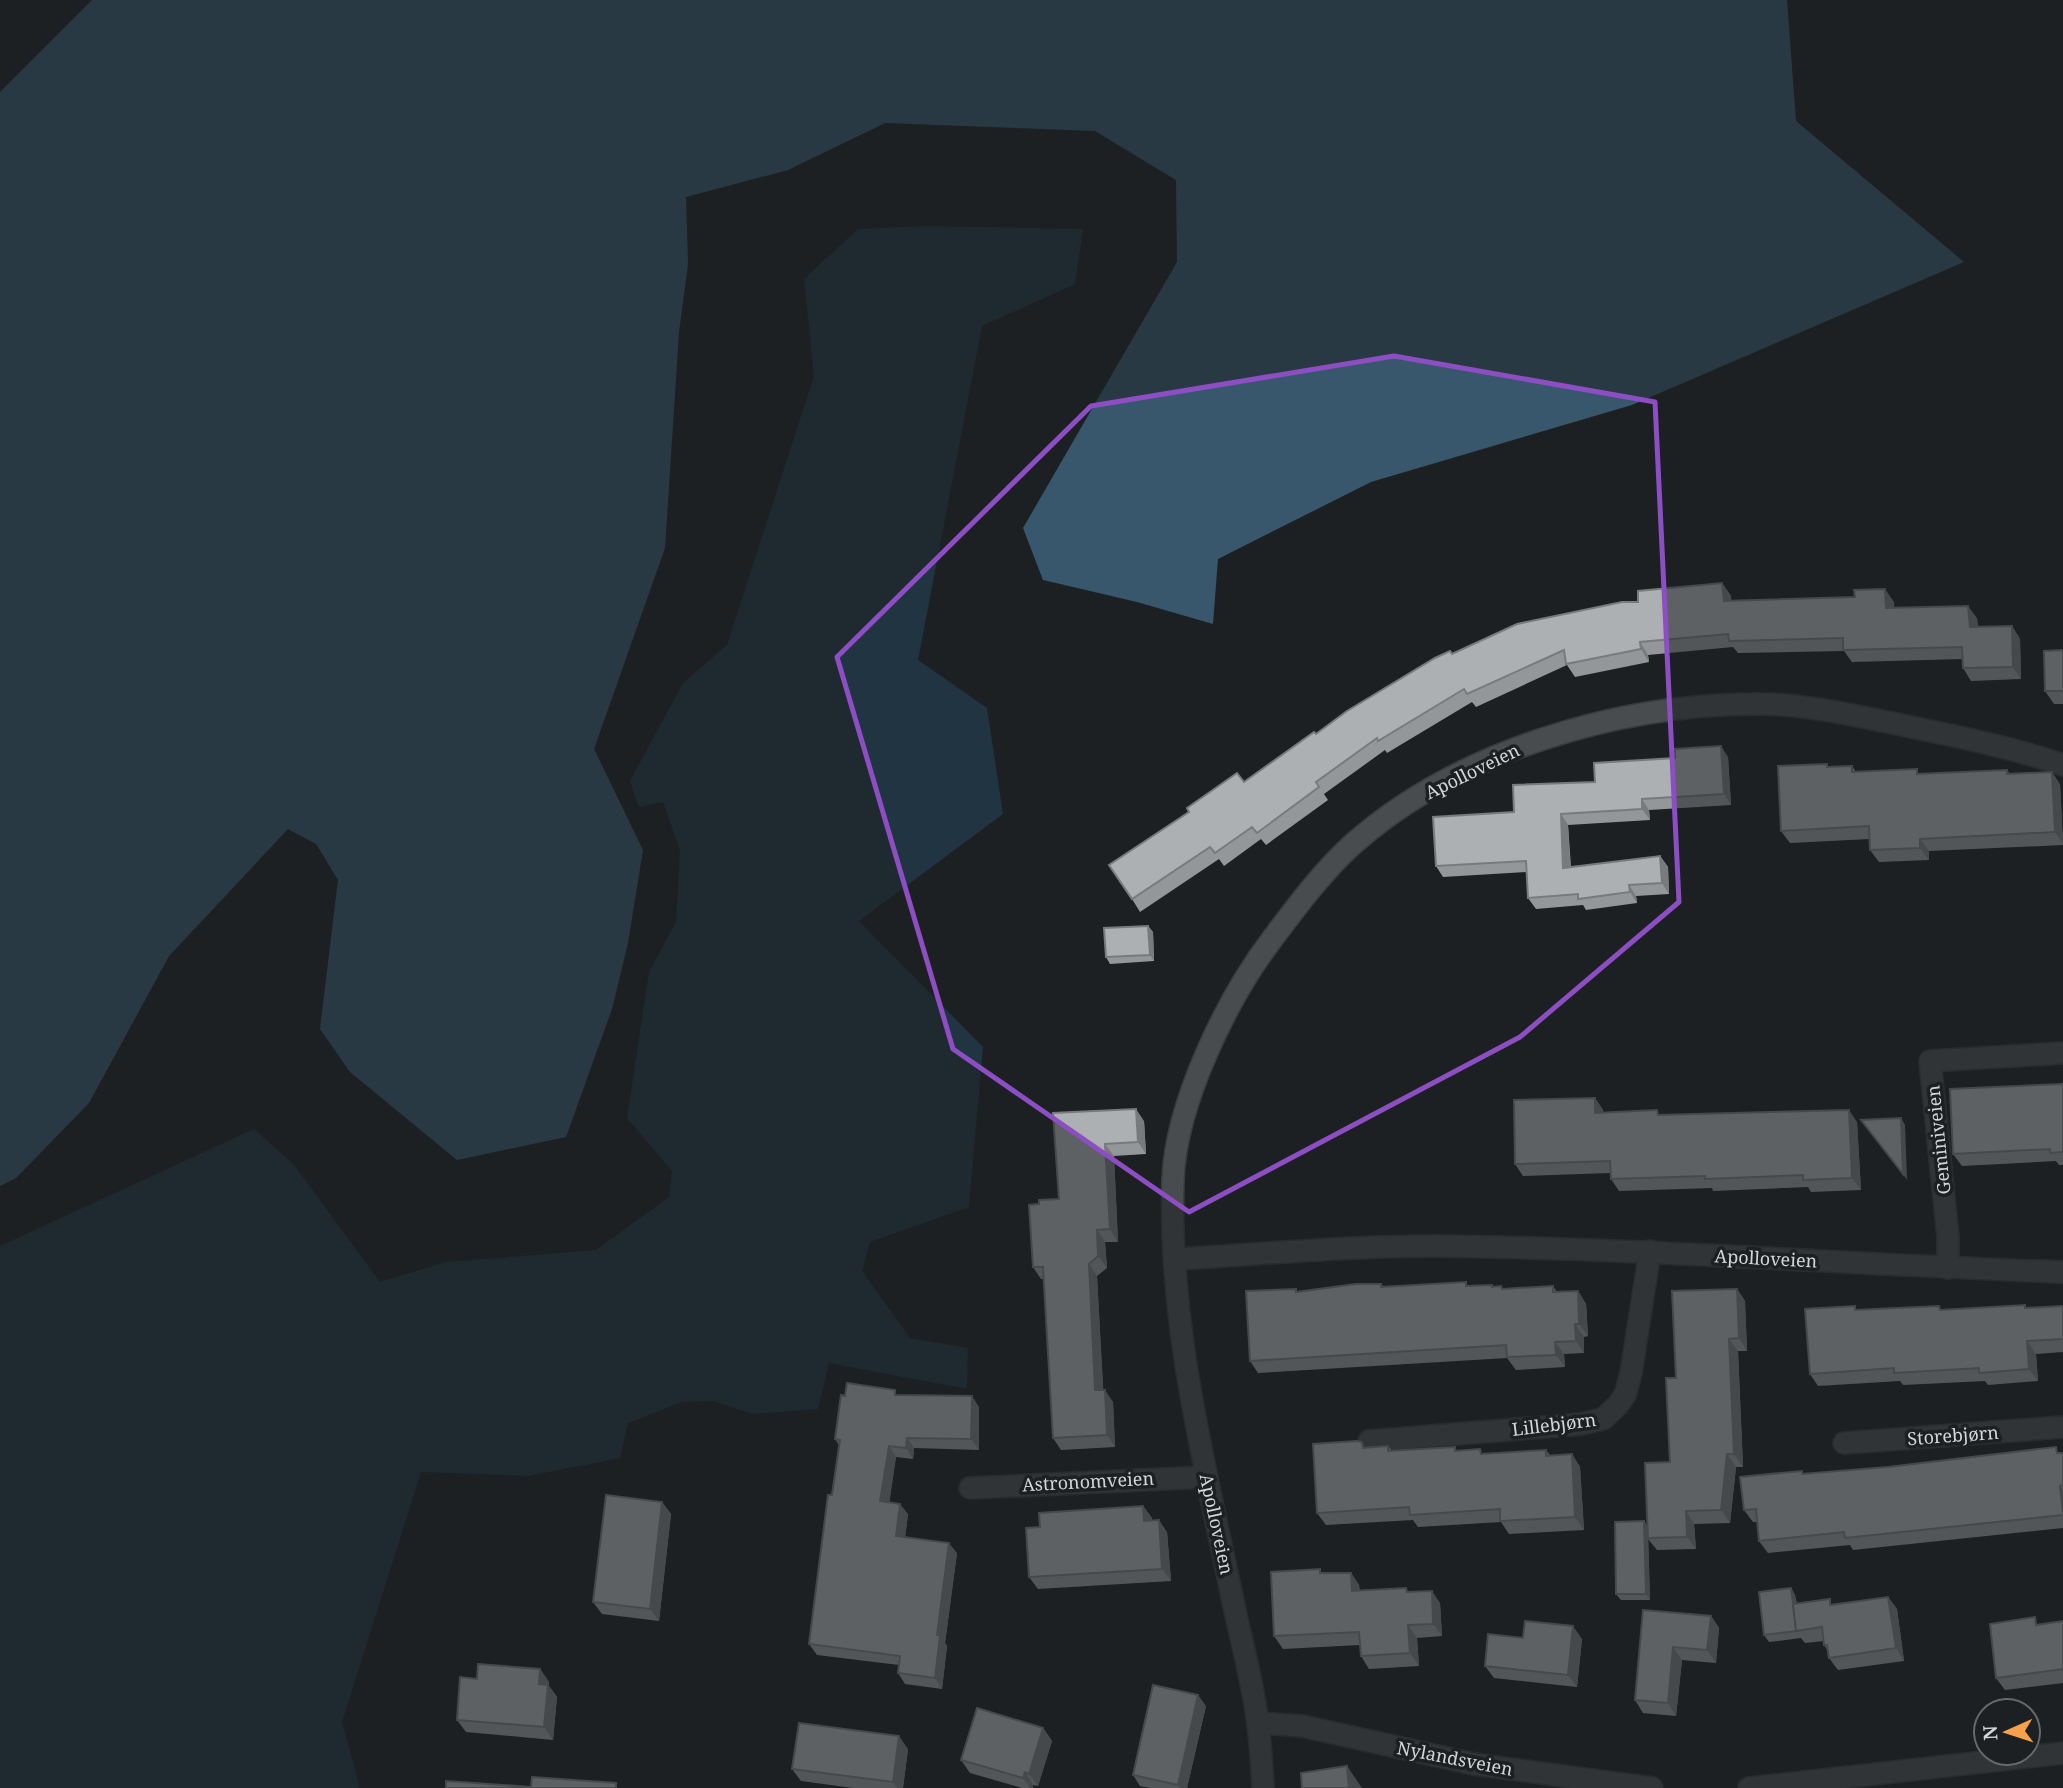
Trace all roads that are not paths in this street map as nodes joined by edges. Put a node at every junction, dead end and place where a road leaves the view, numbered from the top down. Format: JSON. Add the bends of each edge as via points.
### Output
{"nodes":[{"id":1,"x":2063,"y":765,"type":"edge"},
{"id":2,"x":2063,"y":1053,"type":"edge"},
{"id":3,"x":1650,"y":1251,"type":"junction"},
{"id":4,"x":1176,"y":1259,"type":"junction"},
{"id":5,"x":1948,"y":1268,"type":"junction"},
{"id":6,"x":2063,"y":1272,"type":"edge"},
{"id":7,"x":2063,"y":1427,"type":"edge"},
{"id":8,"x":1369,"y":1441,"type":"dead end"},
{"id":9,"x":1844,"y":1443,"type":"dead end"},
{"id":10,"x":1207,"y":1477,"type":"junction"},
{"id":11,"x":970,"y":1488,"type":"dead end"},
{"id":12,"x":1258,"y":1723,"type":"junction"},
{"id":13,"x":2063,"y":1753,"type":"edge"},
{"id":14,"x":1263,"y":1788,"type":"edge"},
{"id":15,"x":1652,"y":1788,"type":"edge"},
{"id":16,"x":1749,"y":1788,"type":"edge"}],
"edges":[{"from":1,"to":4,"type":"street","name":"Apolloveien","via":[[1900,725],[1802,707],[1756,704],[1670,711],[1587,725],[1508,752],[1429,791],[1352,845],[1299,903],[1243,980],[1219,1026],[1180,1129],[1173,1176]]},
{"from":2,"to":5,"type":"street","name":"Geminiveien","via":[[1930,1061]]},
{"from":3,"to":4,"type":"street","name":"Apolloveien","via":[[1432,1246]]},
{"from":3,"to":5,"type":"street","name":"Apolloveien"},
{"from":3,"to":8,"type":"street","name":"Lillebjørn","via":[[1625,1395],[1603,1419]]},
{"from":4,"to":10,"type":"street","name":"Apolloveien","via":[[1184,1358]]},
{"from":5,"to":6,"type":"street","name":"Apolloveien"},
{"from":7,"to":9,"type":"street","name":"Storebjørn"},
{"from":10,"to":11,"type":"street","name":"Astronomveien"},
{"from":10,"to":12,"type":"street","name":"Apolloveien"},
{"from":12,"to":14,"type":"street","name":"Apolloveien"},
{"from":12,"to":15,"type":"street","name":"Nylandsveien","via":[[1302,1726],[1474,1764]]},
{"from":13,"to":16,"type":"street"}]}
